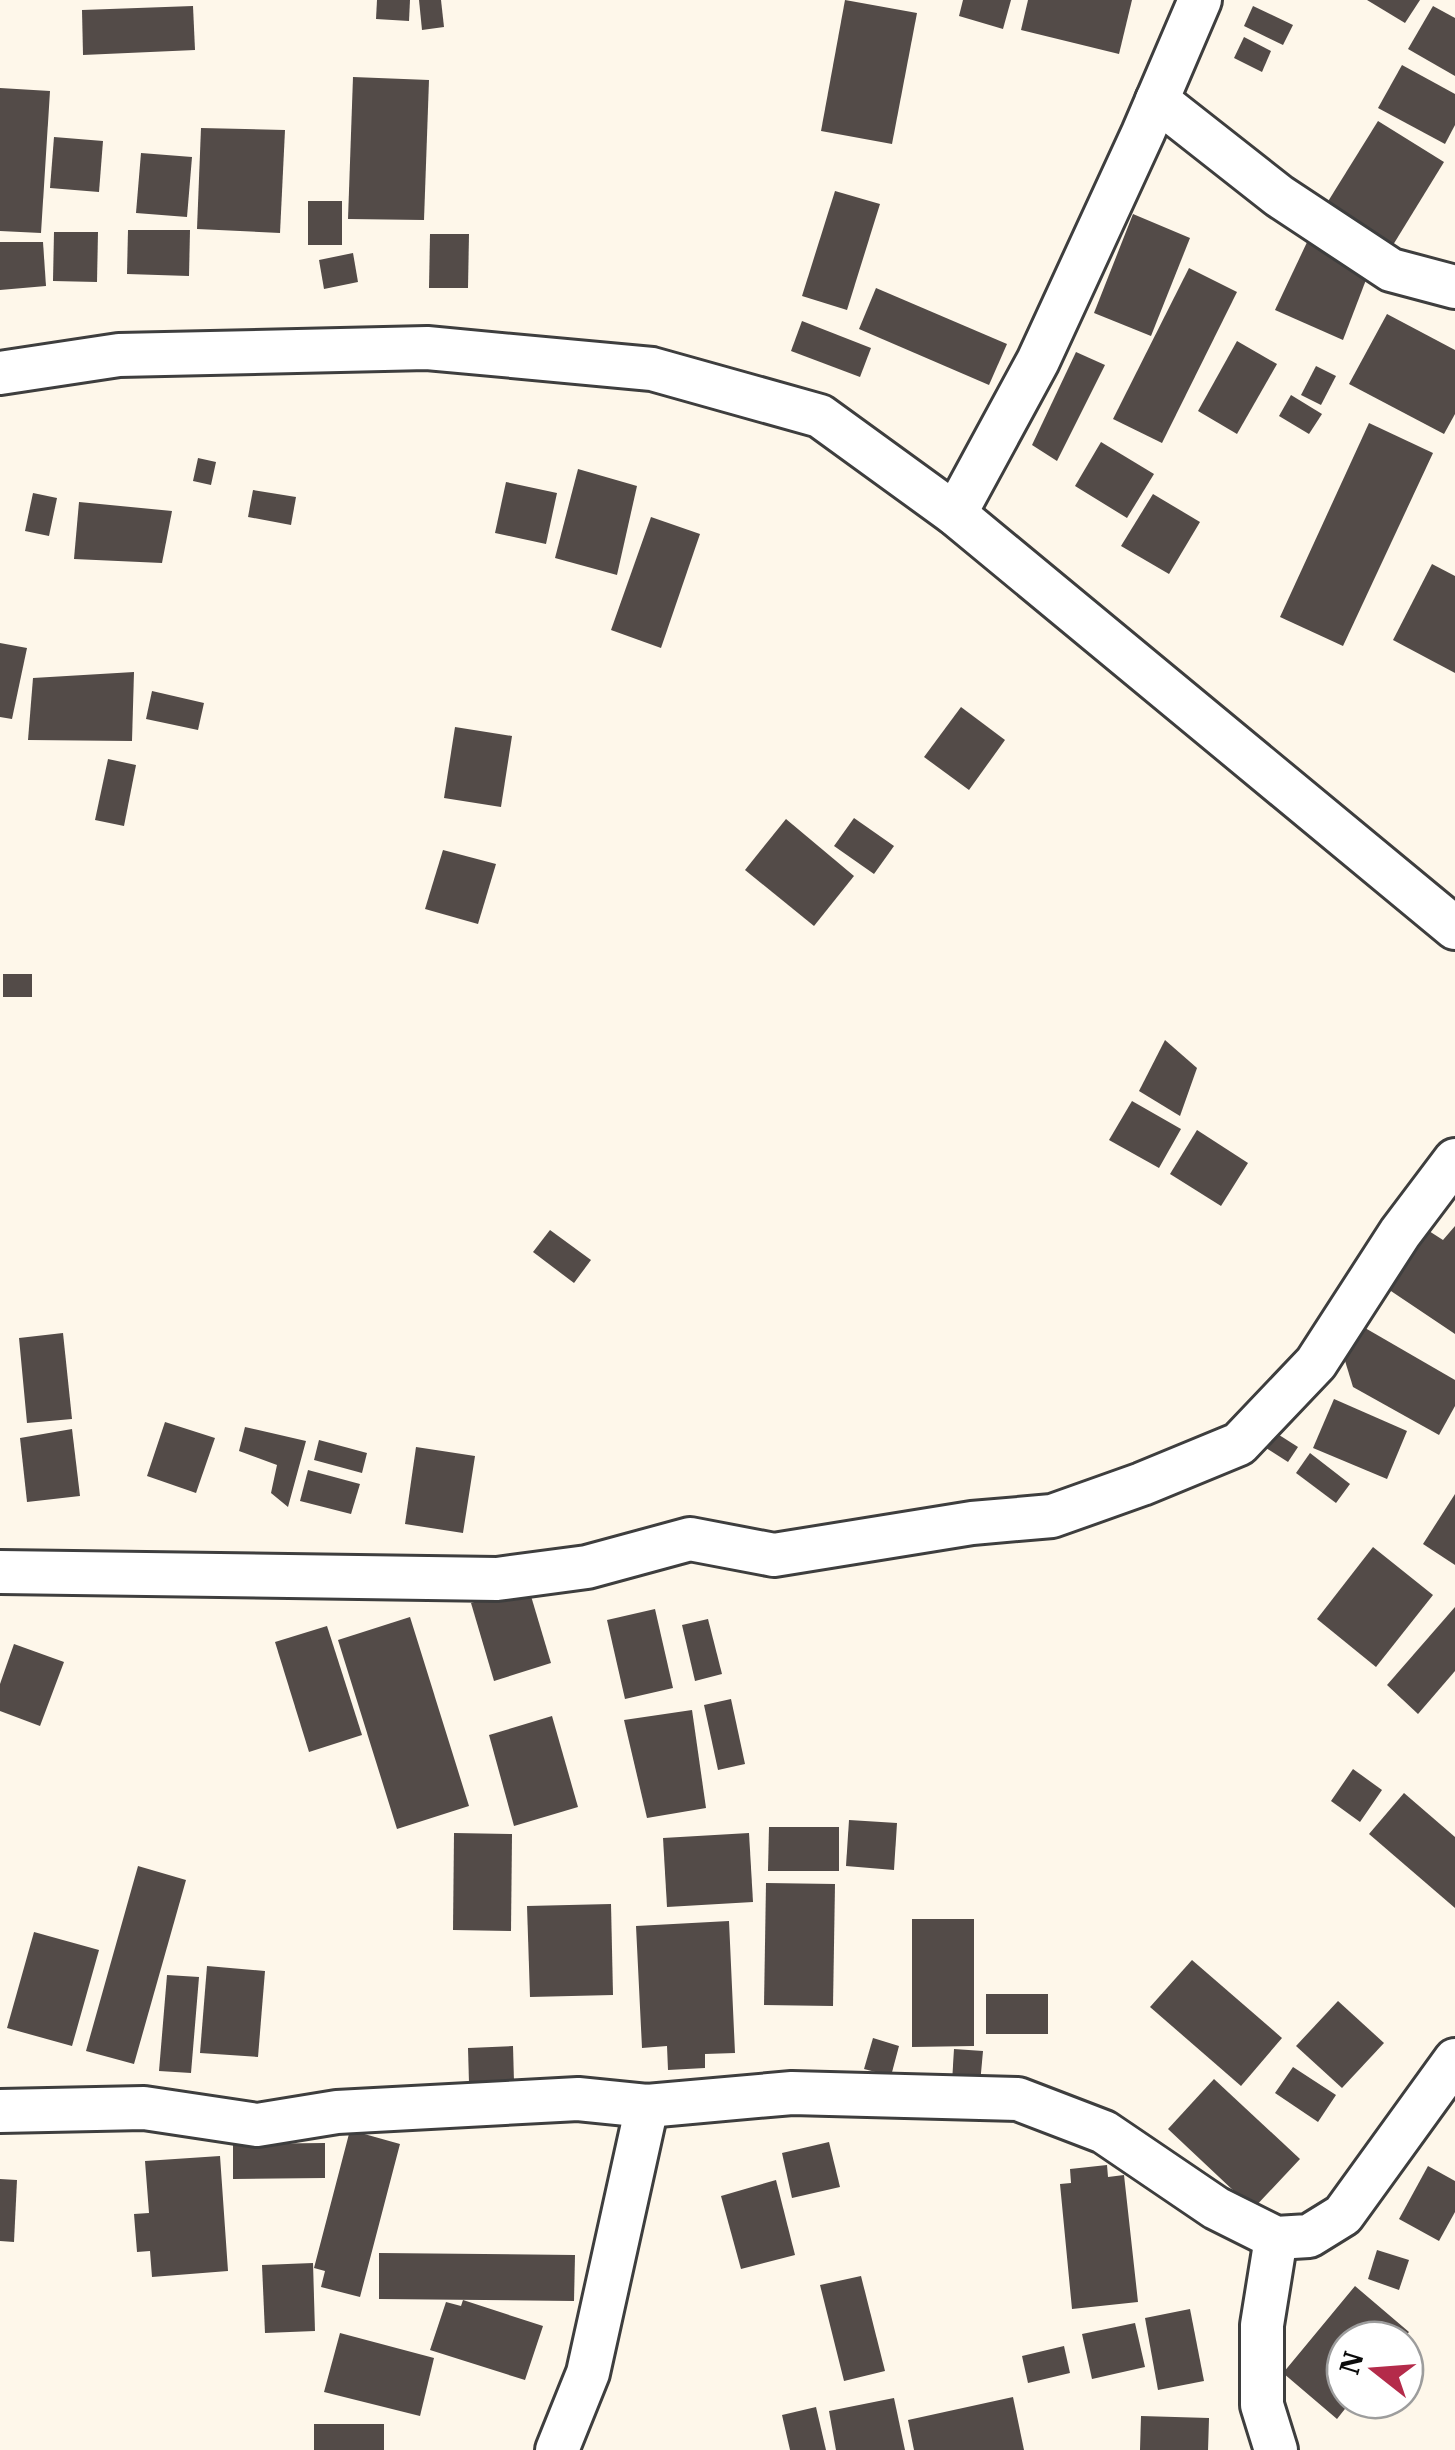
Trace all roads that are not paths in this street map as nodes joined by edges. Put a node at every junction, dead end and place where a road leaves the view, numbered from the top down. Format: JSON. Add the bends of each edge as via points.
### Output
{"nodes":[{"id":1,"x":1200,"y":0,"type":"edge"},
{"id":2,"x":1157,"y":100,"type":"junction"},
{"id":3,"x":1455,"y":287,"type":"edge"},
{"id":4,"x":0,"y":373,"type":"edge"},
{"id":5,"x":956,"y":514,"type":"junction"},
{"id":6,"x":1455,"y":928,"type":"edge"},
{"id":7,"x":1455,"y":1160,"type":"edge"},
{"id":8,"x":0,"y":1572,"type":"edge"},
{"id":9,"x":1455,"y":2060,"type":"edge"},
{"id":10,"x":647,"y":2106,"type":"junction"},
{"id":11,"x":0,"y":2111,"type":"edge"},
{"id":12,"x":1276,"y":2238,"type":"junction"},
{"id":13,"x":557,"y":2450,"type":"edge"},
{"id":14,"x":1276,"y":2450,"type":"edge"}],
"edges":[{"from":1,"to":2,"type":"street"},
{"from":2,"to":3,"type":"street","via":[[1278,196],[1390,270]]},
{"from":2,"to":5,"type":"street","via":[[1038,362]]},
{"from":4,"to":5,"type":"street","via":[[120,355],[428,348],[652,370],[820,416]]},
{"from":5,"to":6,"type":"street"},
{"from":7,"to":8,"type":"street","via":[[1316,1363],[1238,1444],[1052,1516],[774,1555],[690,1540],[586,1567],[498,1579]]},
{"from":9,"to":12,"type":"street","via":[[1343,2214],[1310,2236]]},
{"from":10,"to":11,"type":"street","via":[[578,2099],[337,2112],[257,2125],[144,2108]]},
{"from":10,"to":12,"type":"street","via":[[792,2093],[1018,2100],[1104,2132],[1216,2208]]},
{"from":10,"to":13,"type":"street","via":[[588,2373]]},
{"from":12,"to":14,"type":"street","via":[[1262,2325],[1262,2406]]}]}
